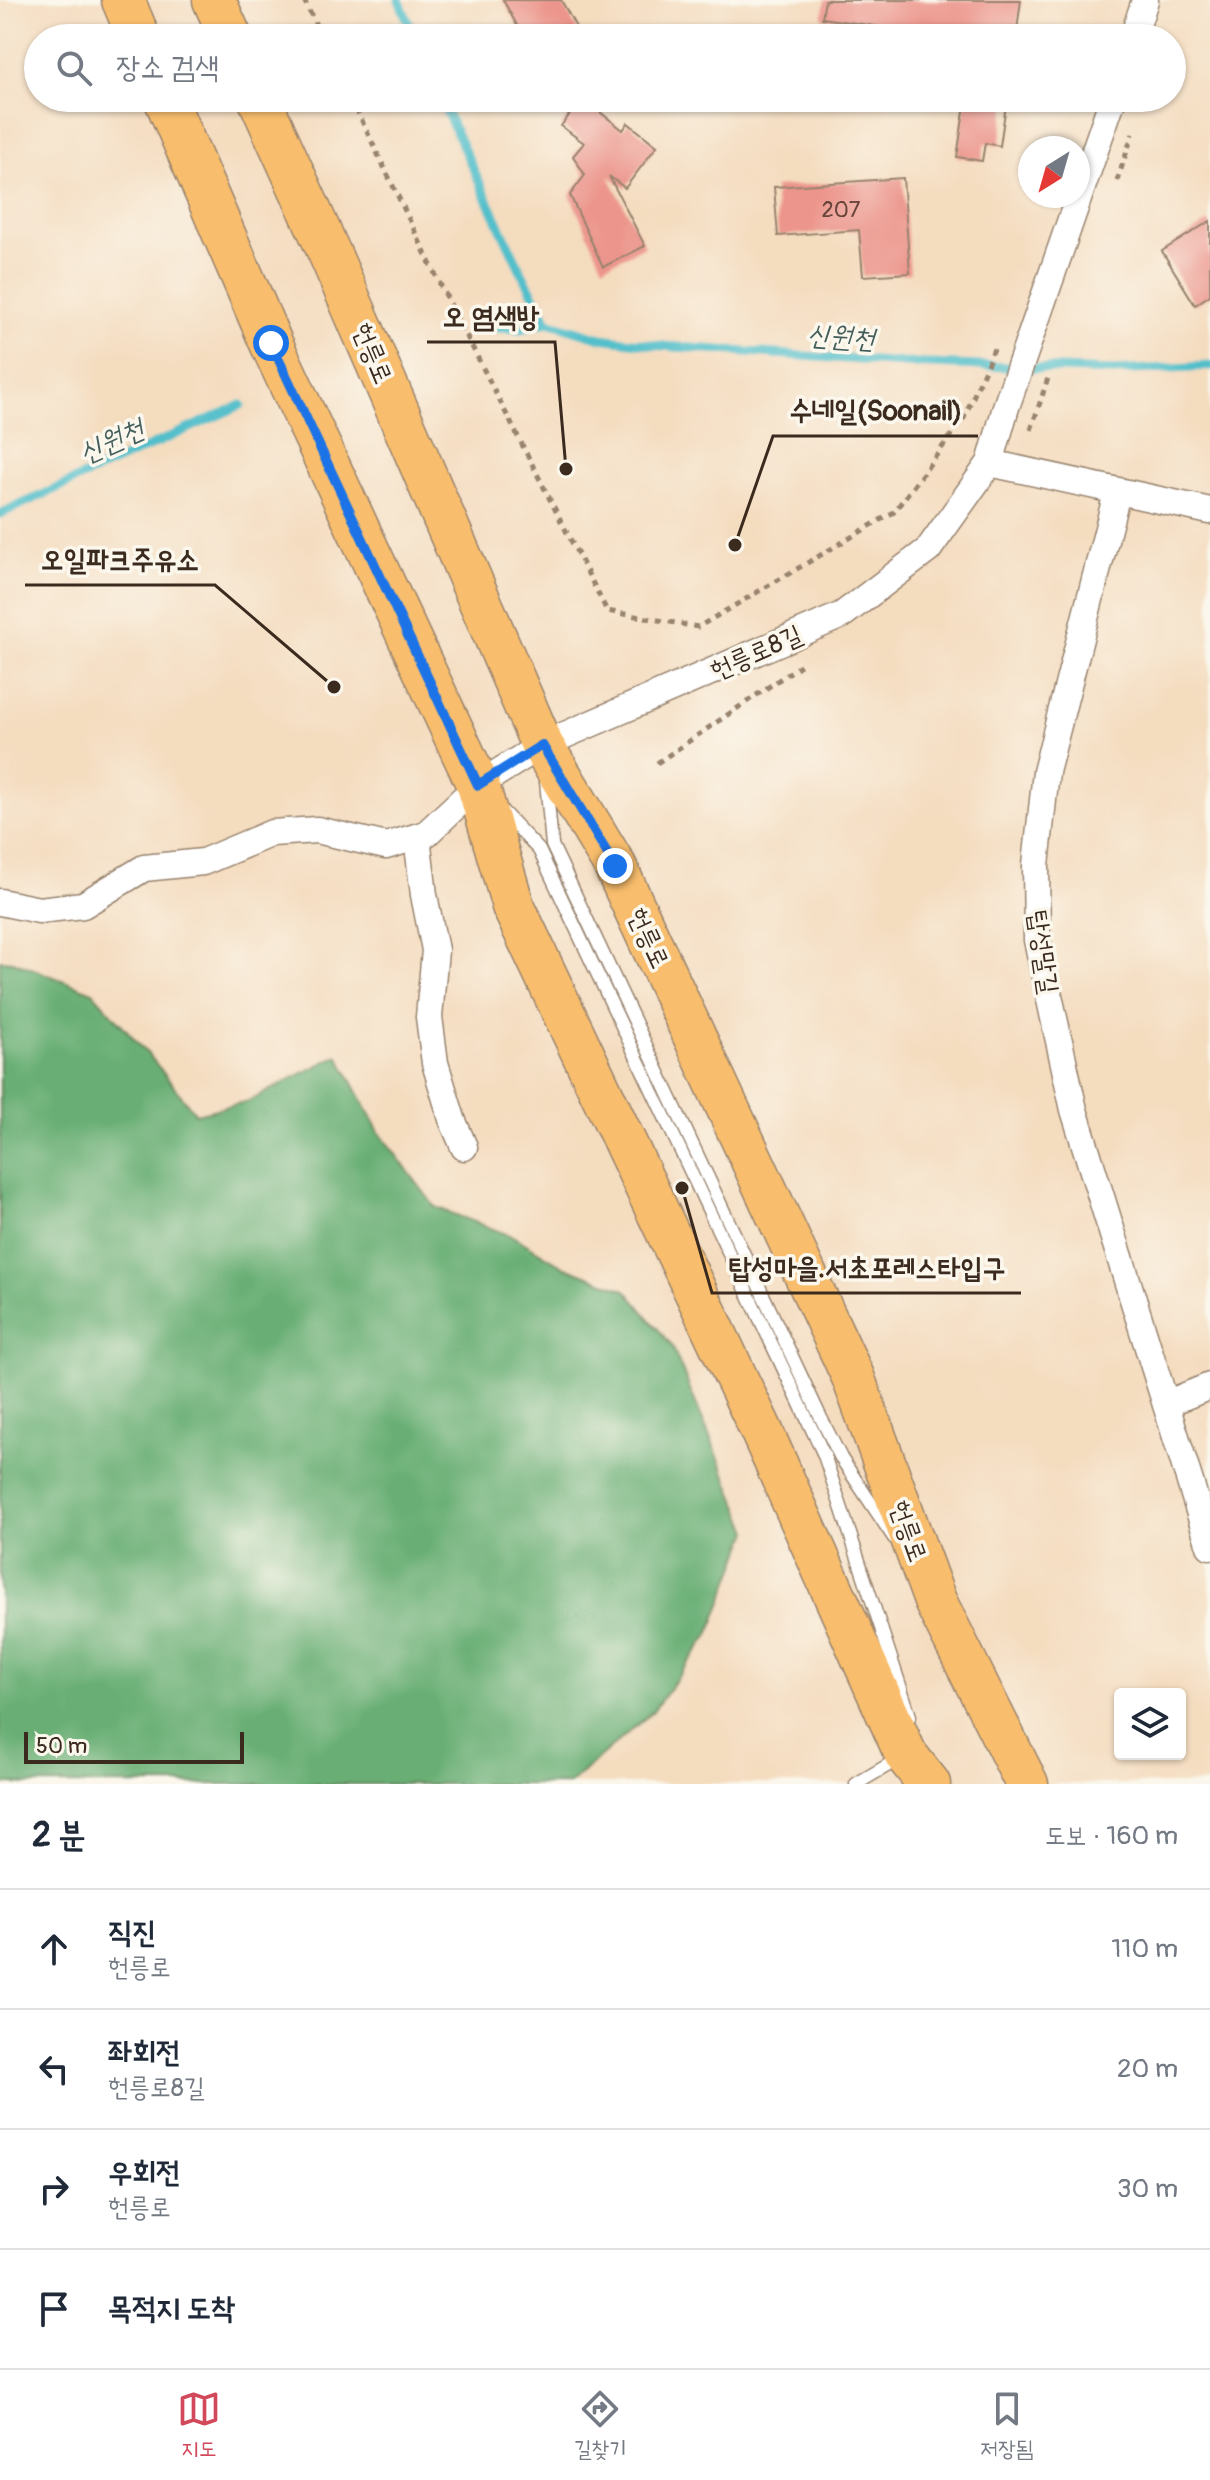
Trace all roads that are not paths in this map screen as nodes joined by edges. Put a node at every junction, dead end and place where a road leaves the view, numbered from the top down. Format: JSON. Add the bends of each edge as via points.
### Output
{"nodes":[{"id":1,"x":123,"y":0,"type":"edge"},
{"id":2,"x":214,"y":0,"type":"edge"},
{"id":3,"x":1145,"y":0,"type":"edge"},
{"id":4,"x":133,"y":24,"type":"edge"},
{"id":5,"x":225,"y":24,"type":"edge"},
{"id":6,"x":1137,"y":24,"type":"edge"},
{"id":7,"x":171,"y":112,"type":"edge"},
{"id":8,"x":265,"y":112,"type":"edge"},
{"id":9,"x":1108,"y":112,"type":"edge"},
{"id":10,"x":990,"y":463,"type":"junction"},
{"id":11,"x":1117,"y":493,"type":"junction"},
{"id":12,"x":1210,"y":511,"type":"edge"},
{"id":13,"x":542,"y":745,"type":"junction"},
{"id":14,"x":478,"y":785,"type":"junction"},
{"id":15,"x":417,"y":837,"type":"junction"},
{"id":16,"x":0,"y":902,"type":"edge"},
{"id":17,"x":464,"y":1147,"type":"dead end"},
{"id":18,"x":1210,"y":1386,"type":"edge"},
{"id":19,"x":1166,"y":1404,"type":"junction"},
{"id":20,"x":1210,"y":1546,"type":"edge"},
{"id":21,"x":920,"y":1760,"type":"edge"},
{"id":22,"x":856,"y":1784,"type":"edge"},
{"id":23,"x":1027,"y":1784,"type":"edge"}],
"edges":[{"from":1,"to":4,"type":"main road"},
{"from":2,"to":5,"type":"main road"},
{"from":3,"to":6,"type":"street"},
{"from":7,"to":14,"type":"main road","via":[[271,343]]},
{"from":8,"to":13,"type":"main road","name":"헌릉로"},
{"from":9,"to":10,"type":"street","name":"헌릉로8길"},
{"from":10,"to":11,"type":"street"},
{"from":10,"to":13,"type":"street","name":"헌릉로8길","via":[[928,550],[842,615]]},
{"from":11,"to":12,"type":"street"},
{"from":11,"to":19,"type":"street","name":"탑성말길","via":[[1046,772],[1036,865],[1037,940],[1074,1110]]},
{"from":13,"to":14,"type":"street","name":"헌릉로8길"},
{"from":13,"to":23,"type":"main road","name":"헌릉로","via":[[615,866],[853,1377],[935,1601]]},
{"from":14,"to":15,"type":"street","name":"헌릉로8길"},
{"from":14,"to":21,"type":"main road","via":[[513,906]]},
{"from":15,"to":16,"type":"street","via":[[386,846],[317,830],[272,833],[203,862],[144,868],[83,905],[39,910]]},
{"from":15,"to":17,"type":"street","via":[[435,950],[429,1017],[435,1063]]},
{"from":18,"to":19,"type":"street"},
{"from":19,"to":20,"type":"street","name":"탑성말길"},
{"from":21,"to":22,"type":"lane"}]}
